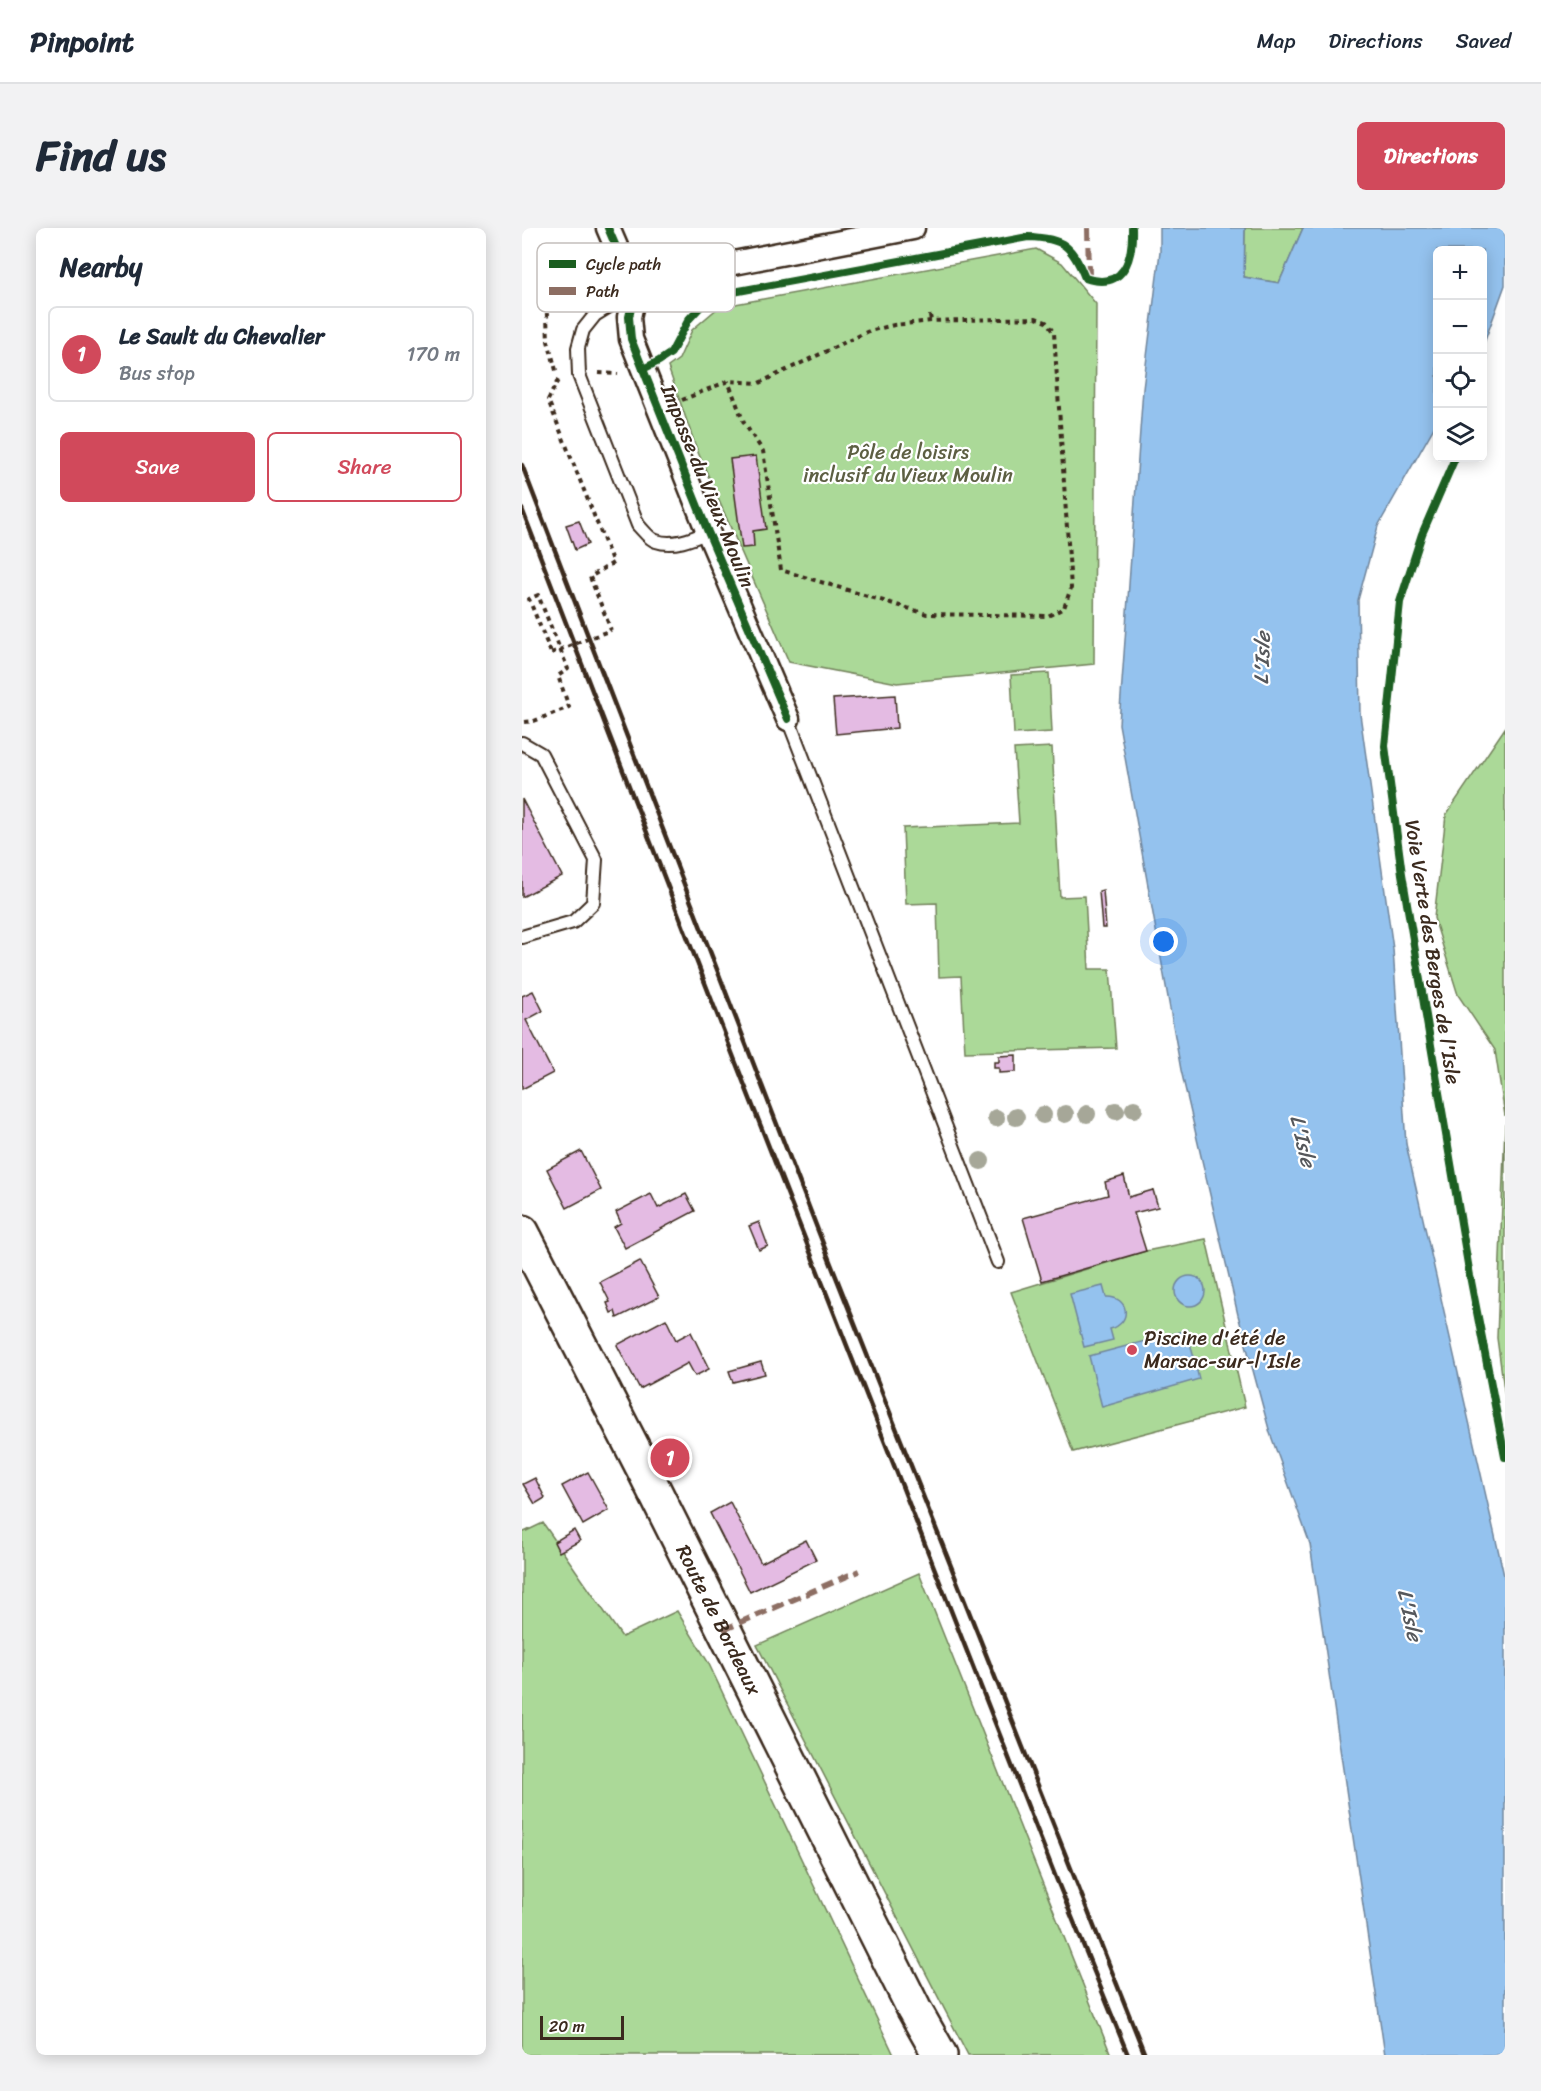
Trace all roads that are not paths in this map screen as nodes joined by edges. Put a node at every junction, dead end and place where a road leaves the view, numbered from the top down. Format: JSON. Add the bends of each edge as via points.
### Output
{"nodes":[{"id":1,"x":608,"y":228,"type":"edge"},
{"id":2,"x":913,"y":228,"type":"edge"},
{"id":3,"x":614,"y":243,"type":"edge"},
{"id":4,"x":735,"y":264,"type":"edge"},
{"id":5,"x":600,"y":312,"type":"edge"},
{"id":6,"x":630,"y":312,"type":"edge"},
{"id":7,"x":708,"y":532,"type":"junction"},
{"id":8,"x":788,"y":719,"type":"joint"},
{"id":9,"x":522,"y":743,"type":"edge"},
{"id":10,"x":522,"y":938,"type":"edge"},
{"id":11,"x":522,"y":1232,"type":"edge"},
{"id":12,"x":998,"y":1262,"type":"dead end"},
{"id":13,"x":914,"y":2009,"type":"junction"},
{"id":14,"x":932,"y":2055,"type":"edge"},
{"id":15,"x":940,"y":2055,"type":"edge"}],
"edges":[{"from":1,"to":3,"type":"street"},
{"from":2,"to":4,"type":"street"},
{"from":5,"to":7,"type":"lane","via":[[583,330],[578,348],[579,375],[638,525],[654,541],[672,543]]},
{"from":6,"to":7,"type":"street","name":"Impasse du Vieux Moulin","via":[[631,339]]},
{"from":7,"to":8,"type":"street","name":"Impasse du Vieux Moulin"},
{"from":8,"to":12,"type":"lane","name":"Impasse du Vieux Moulin"},
{"from":9,"to":10,"type":"lane","via":[[541,754],[596,860],[593,903],[573,922]]},
{"from":11,"to":13,"type":"main road","name":"Route de Bordeaux"},
{"from":13,"to":14,"type":"main road","name":"Route de Bordeaux"},
{"from":13,"to":15,"type":"main road","name":"Route de Bordeaux"}]}
